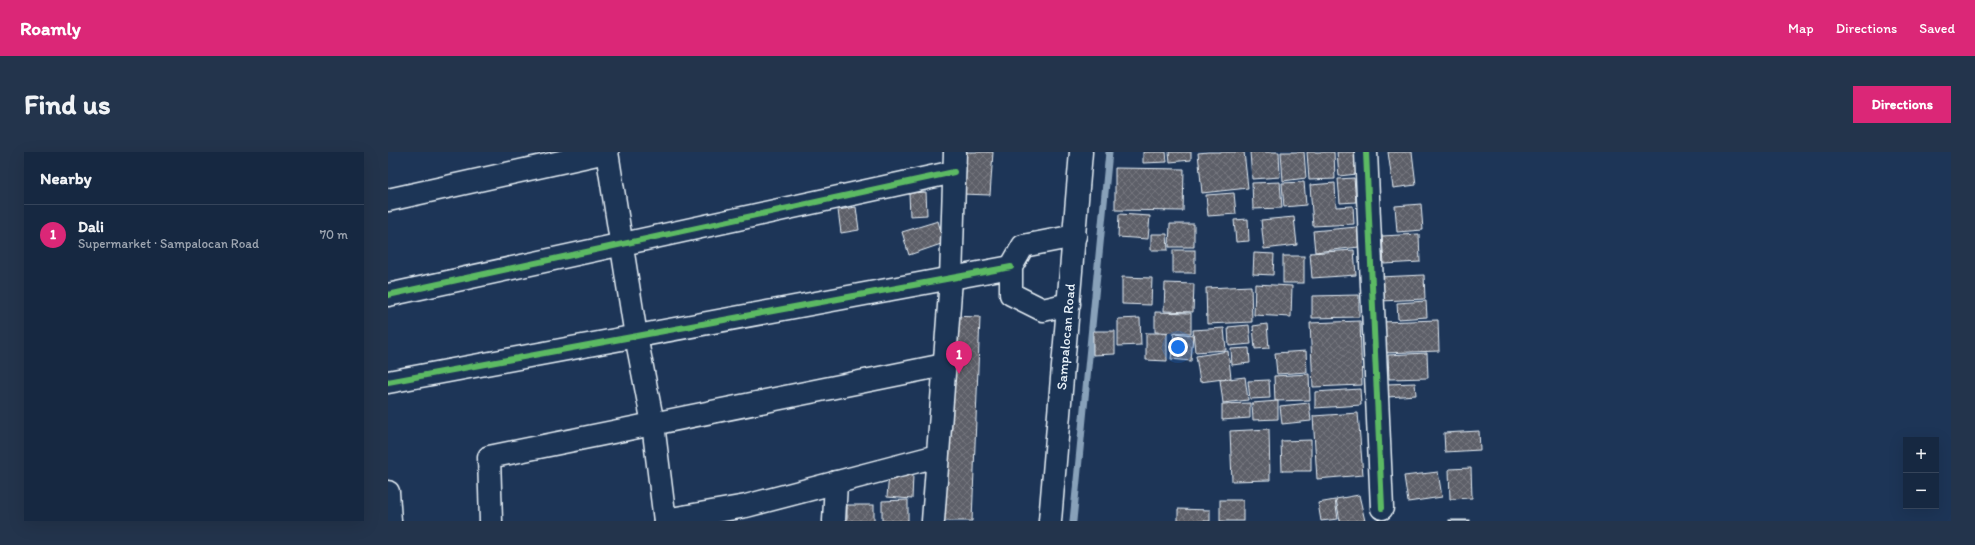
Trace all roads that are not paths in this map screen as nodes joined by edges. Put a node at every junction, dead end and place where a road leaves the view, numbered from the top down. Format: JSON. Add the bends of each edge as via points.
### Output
{"nodes":[{"id":1,"x":606,"y":152,"type":"edge"},
{"id":2,"x":1082,"y":152,"type":"edge"},
{"id":3,"x":1366,"y":152,"type":"edge"},
{"id":4,"x":955,"y":162,"type":"edge"},
{"id":5,"x":388,"y":200,"type":"edge"},
{"id":6,"x":1075,"y":236,"type":"junction"},
{"id":7,"x":622,"y":244,"type":"junction"},
{"id":8,"x":1011,"y":267,"type":"junction"},
{"id":9,"x":951,"y":279,"type":"junction"},
{"id":10,"x":388,"y":295,"type":"edge"},
{"id":11,"x":1069,"y":304,"type":"junction"},
{"id":12,"x":636,"y":336,"type":"junction"},
{"id":13,"x":944,"y":365,"type":"junction"},
{"id":14,"x":388,"y":382,"type":"edge"},
{"id":15,"x":653,"y":424,"type":"junction"},
{"id":16,"x":937,"y":456,"type":"junction"},
{"id":17,"x":836,"y":482,"type":"junction"},
{"id":18,"x":388,"y":492,"type":"edge"},
{"id":19,"x":1382,"y":508,"type":"dead end"},
{"id":20,"x":746,"y":513,"type":"edge"},
{"id":21,"x":665,"y":520,"type":"edge"},
{"id":22,"x":390,"y":521,"type":"edge"},
{"id":23,"x":491,"y":521,"type":"edge"},
{"id":24,"x":834,"y":521,"type":"edge"},
{"id":25,"x":932,"y":521,"type":"edge"},
{"id":26,"x":1050,"y":521,"type":"edge"}],
"edges":[{"from":1,"to":5,"type":"street"},
{"from":1,"to":7,"type":"street"},
{"from":2,"to":6,"type":"street","name":"Sampalocan Road"},
{"from":3,"to":19,"type":"street"},
{"from":4,"to":7,"type":"street"},
{"from":4,"to":9,"type":"street"},
{"from":6,"to":8,"type":"street","via":[[1023,246]]},
{"from":6,"to":11,"type":"street","name":"Sampalocan Road"},
{"from":7,"to":10,"type":"street"},
{"from":7,"to":12,"type":"street"},
{"from":8,"to":9,"type":"street"},
{"from":8,"to":11,"type":"street","via":[[1011,294],[1042,310]]},
{"from":9,"to":12,"type":"street"},
{"from":9,"to":13,"type":"street"},
{"from":11,"to":26,"type":"street","name":"Sampalocan Road"},
{"from":12,"to":14,"type":"street"},
{"from":12,"to":15,"type":"street"},
{"from":13,"to":15,"type":"street"},
{"from":13,"to":16,"type":"street"},
{"from":15,"to":21,"type":"street"},
{"from":15,"to":23,"type":"street","via":[[489,457]]},
{"from":16,"to":17,"type":"street"},
{"from":16,"to":25,"type":"street"},
{"from":17,"to":20,"type":"street"},
{"from":17,"to":24,"type":"street"},
{"from":18,"to":22,"type":"street"},
{"from":20,"to":21,"type":"street"}]}
